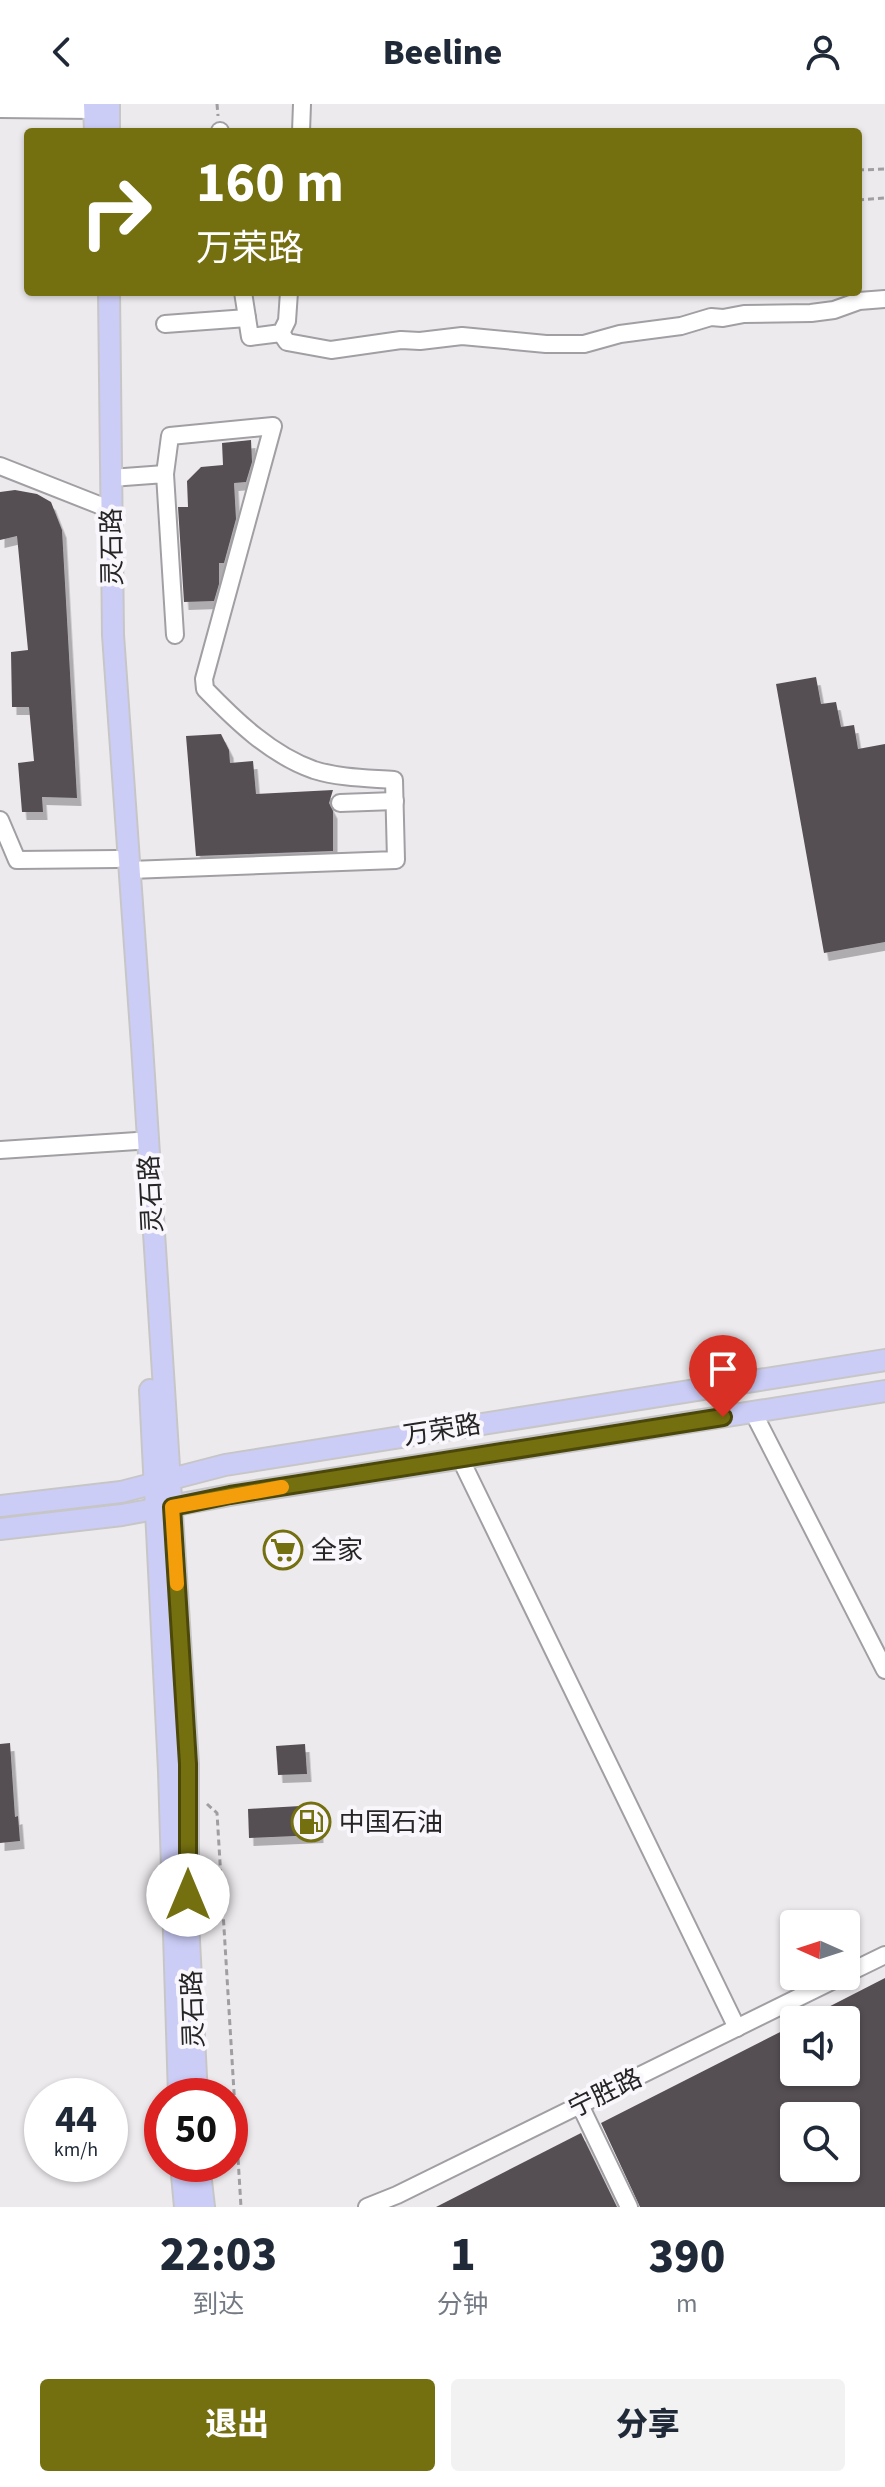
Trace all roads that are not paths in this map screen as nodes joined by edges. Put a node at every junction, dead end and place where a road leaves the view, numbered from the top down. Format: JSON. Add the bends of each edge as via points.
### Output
{"nodes":[{"id":1,"x":302,"y":104,"type":"edge"},
{"id":2,"x":99,"y":106,"type":"edge"},
{"id":3,"x":0,"y":109,"type":"edge"},
{"id":4,"x":96,"y":128,"type":"edge"},
{"id":5,"x":107,"y":128,"type":"edge"},
{"id":6,"x":301,"y":128,"type":"edge"},
{"id":7,"x":96,"y":296,"type":"edge"},
{"id":8,"x":109,"y":296,"type":"edge"},
{"id":9,"x":244,"y":296,"type":"edge"},
{"id":10,"x":289,"y":296,"type":"edge"},
{"id":11,"x":885,"y":299,"type":"edge"},
{"id":12,"x":247,"y":318,"type":"junction"},
{"id":13,"x":165,"y":324,"type":"dead end"},
{"id":14,"x":281,"y":333,"type":"junction"},
{"id":15,"x":0,"y":466,"type":"edge"},
{"id":16,"x":165,"y":474,"type":"junction"},
{"id":17,"x":111,"y":478,"type":"junction"},
{"id":18,"x":105,"y":508,"type":"junction"},
{"id":19,"x":175,"y":635,"type":"dead end"},
{"id":20,"x":395,"y":801,"type":"junction"},
{"id":21,"x":340,"y":803,"type":"dead end"},
{"id":22,"x":0,"y":820,"type":"edge"},
{"id":23,"x":124,"y":865,"type":"junction"},
{"id":24,"x":137,"y":1141,"type":"junction"},
{"id":25,"x":0,"y":1150,"type":"edge"},
{"id":26,"x":885,"y":1360,"type":"edge"},
{"id":27,"x":885,"y":1391,"type":"edge"},
{"id":28,"x":753,"y":1412,"type":"junction"},
{"id":29,"x":460,"y":1458,"type":"junction"},
{"id":30,"x":163,"y":1481,"type":"junction"},
{"id":31,"x":0,"y":1506,"type":"edge"},
{"id":32,"x":165,"y":1508,"type":"junction"},
{"id":33,"x":0,"y":1529,"type":"edge"},
{"id":34,"x":879,"y":1644,"type":"edge"},
{"id":35,"x":885,"y":1670,"type":"edge"},
{"id":36,"x":885,"y":1955,"type":"edge"},
{"id":37,"x":860,"y":1967,"type":"edge"},
{"id":38,"x":814,"y":1990,"type":"edge"},
{"id":39,"x":737,"y":2028,"type":"junction"},
{"id":40,"x":178,"y":2078,"type":"edge"},
{"id":41,"x":196,"y":2078,"type":"edge"},
{"id":42,"x":580,"y":2105,"type":"junction"},
{"id":43,"x":183,"y":2182,"type":"edge"},
{"id":44,"x":201,"y":2182,"type":"edge"},
{"id":45,"x":185,"y":2207,"type":"edge"},
{"id":46,"x":204,"y":2207,"type":"edge"},
{"id":47,"x":367,"y":2207,"type":"edge"},
{"id":48,"x":629,"y":2207,"type":"edge"}],
"edges":[{"from":1,"to":6,"type":"street"},
{"from":2,"to":3,"type":"street"},
{"from":2,"to":4,"type":"main road"},
{"from":2,"to":5,"type":"main road"},
{"from":7,"to":18,"type":"main road","name":"灵石路"},
{"from":8,"to":17,"type":"main road","name":"灵石路"},
{"from":9,"to":12,"type":"street"},
{"from":10,"to":14,"type":"street"},
{"from":11,"to":14,"type":"street","via":[[811,313],[711,317],[584,344],[462,336],[331,350],[287,342]]},
{"from":12,"to":13,"type":"street"},
{"from":12,"to":14,"type":"street","via":[[250,337]]},
{"from":15,"to":18,"type":"street"},
{"from":16,"to":17,"type":"street"},
{"from":16,"to":19,"type":"street"},
{"from":16,"to":20,"type":"street","via":[[170,436],[273,426],[247,497],[205,689],[253,735],[314,770],[394,780]]},
{"from":17,"to":18,"type":"main road","name":"灵石路"},
{"from":18,"to":23,"type":"main road","name":"灵石路"},
{"from":20,"to":21,"type":"street"},
{"from":20,"to":23,"type":"street","via":[[396,860]]},
{"from":22,"to":23,"type":"street","via":[[17,860]]},
{"from":23,"to":24,"type":"main road","name":"灵石路"},
{"from":23,"to":30,"type":"main road","name":"灵石路"},
{"from":24,"to":25,"type":"street"},
{"from":24,"to":30,"type":"main road","name":"灵石路"},
{"from":26,"to":30,"type":"main road","name":"万荣路","via":[[241,1462]]},
{"from":27,"to":28,"type":"main road","name":"万荣路"},
{"from":28,"to":29,"type":"main road","name":"万荣路"},
{"from":28,"to":34,"type":"street"},
{"from":29,"to":32,"type":"main road","name":"万荣路"},
{"from":29,"to":39,"type":"street"},
{"from":30,"to":31,"type":"main road","name":"万荣路","via":[[121,1492]]},
{"from":30,"to":32,"type":"main road","name":"灵石路"},
{"from":32,"to":33,"type":"main road","name":"万荣路"},
{"from":32,"to":40,"type":"main road","name":"灵石路"},
{"from":32,"to":41,"type":"main road","name":"灵石路","via":[[187,1788]]},
{"from":34,"to":35,"type":"street"},
{"from":36,"to":37,"type":"street","name":"宁胜路"},
{"from":38,"to":39,"type":"street","name":"宁胜路"},
{"from":39,"to":42,"type":"street","name":"宁胜路"},
{"from":42,"to":47,"type":"street","name":"宁胜路"},
{"from":42,"to":48,"type":"street"},
{"from":43,"to":45,"type":"main road"},
{"from":44,"to":46,"type":"main road"}]}
